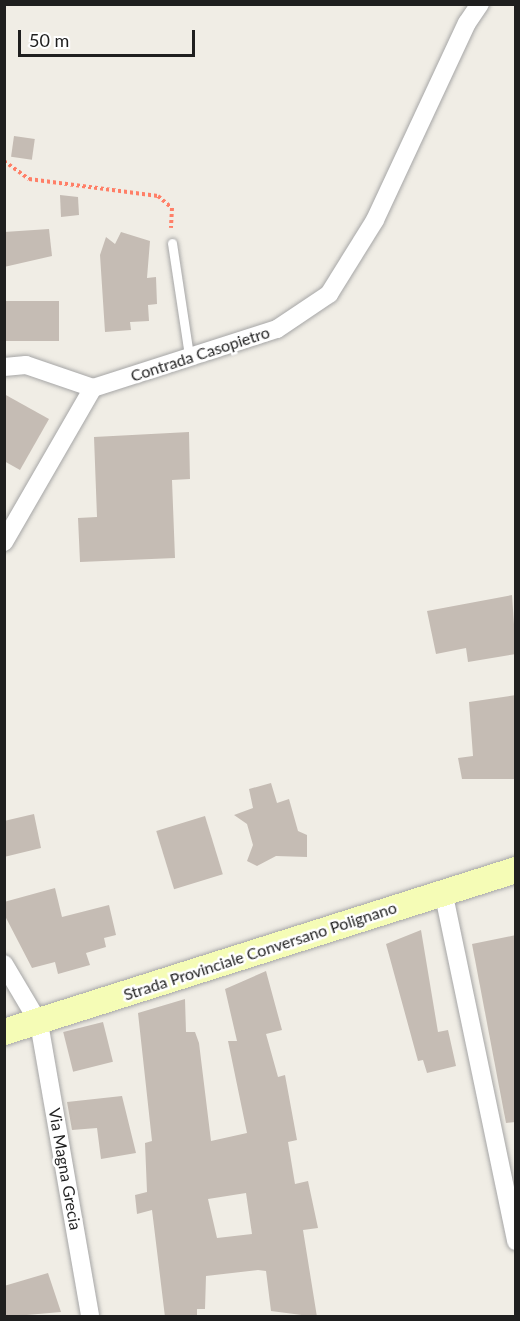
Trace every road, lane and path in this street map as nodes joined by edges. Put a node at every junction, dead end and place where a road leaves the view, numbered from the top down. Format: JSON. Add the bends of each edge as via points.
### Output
{"nodes":[{"id":1,"x":480,"y":4,"type":"edge"},
{"id":2,"x":4,"y":161,"type":"edge"},
{"id":3,"x":172,"y":243,"type":"joint"},
{"id":4,"x":189,"y":355,"type":"junction"},
{"id":5,"x":4,"y":367,"type":"edge"},
{"id":6,"x":93,"y":388,"type":"junction"},
{"id":7,"x":4,"y":543,"type":"edge"},
{"id":8,"x":516,"y":870,"type":"edge"},
{"id":9,"x":443,"y":891,"type":"junction"},
{"id":10,"x":4,"y":964,"type":"edge"},
{"id":11,"x":39,"y":1023,"type":"junction"},
{"id":12,"x":4,"y":1032,"type":"edge"},
{"id":13,"x":516,"y":1240,"type":"edge"},
{"id":14,"x":90,"y":1317,"type":"edge"}],
"edges":[{"from":1,"to":4,"type":"street","name":"Contrada Casopietro","via":[[466,23],[375,220],[330,294],[277,329]]},
{"from":2,"to":3,"type":"path","via":[[29,179],[158,196],[172,208]]},
{"from":3,"to":4,"type":"lane"},
{"from":4,"to":6,"type":"street","name":"Contrada Casopietro"},
{"from":5,"to":6,"type":"street","via":[[26,365]]},
{"from":6,"to":7,"type":"street"},
{"from":8,"to":9,"type":"main road","name":"Strada Provinciale Conversano Polignano"},
{"from":9,"to":11,"type":"main road","name":"Strada Provinciale Conversano Polignano"},
{"from":9,"to":13,"type":"street"},
{"from":10,"to":11,"type":"street"},
{"from":11,"to":12,"type":"main road","name":"Strada Provinciale Conversano Polignano"},
{"from":11,"to":14,"type":"street","name":"Via Magna Grecia"}]}
